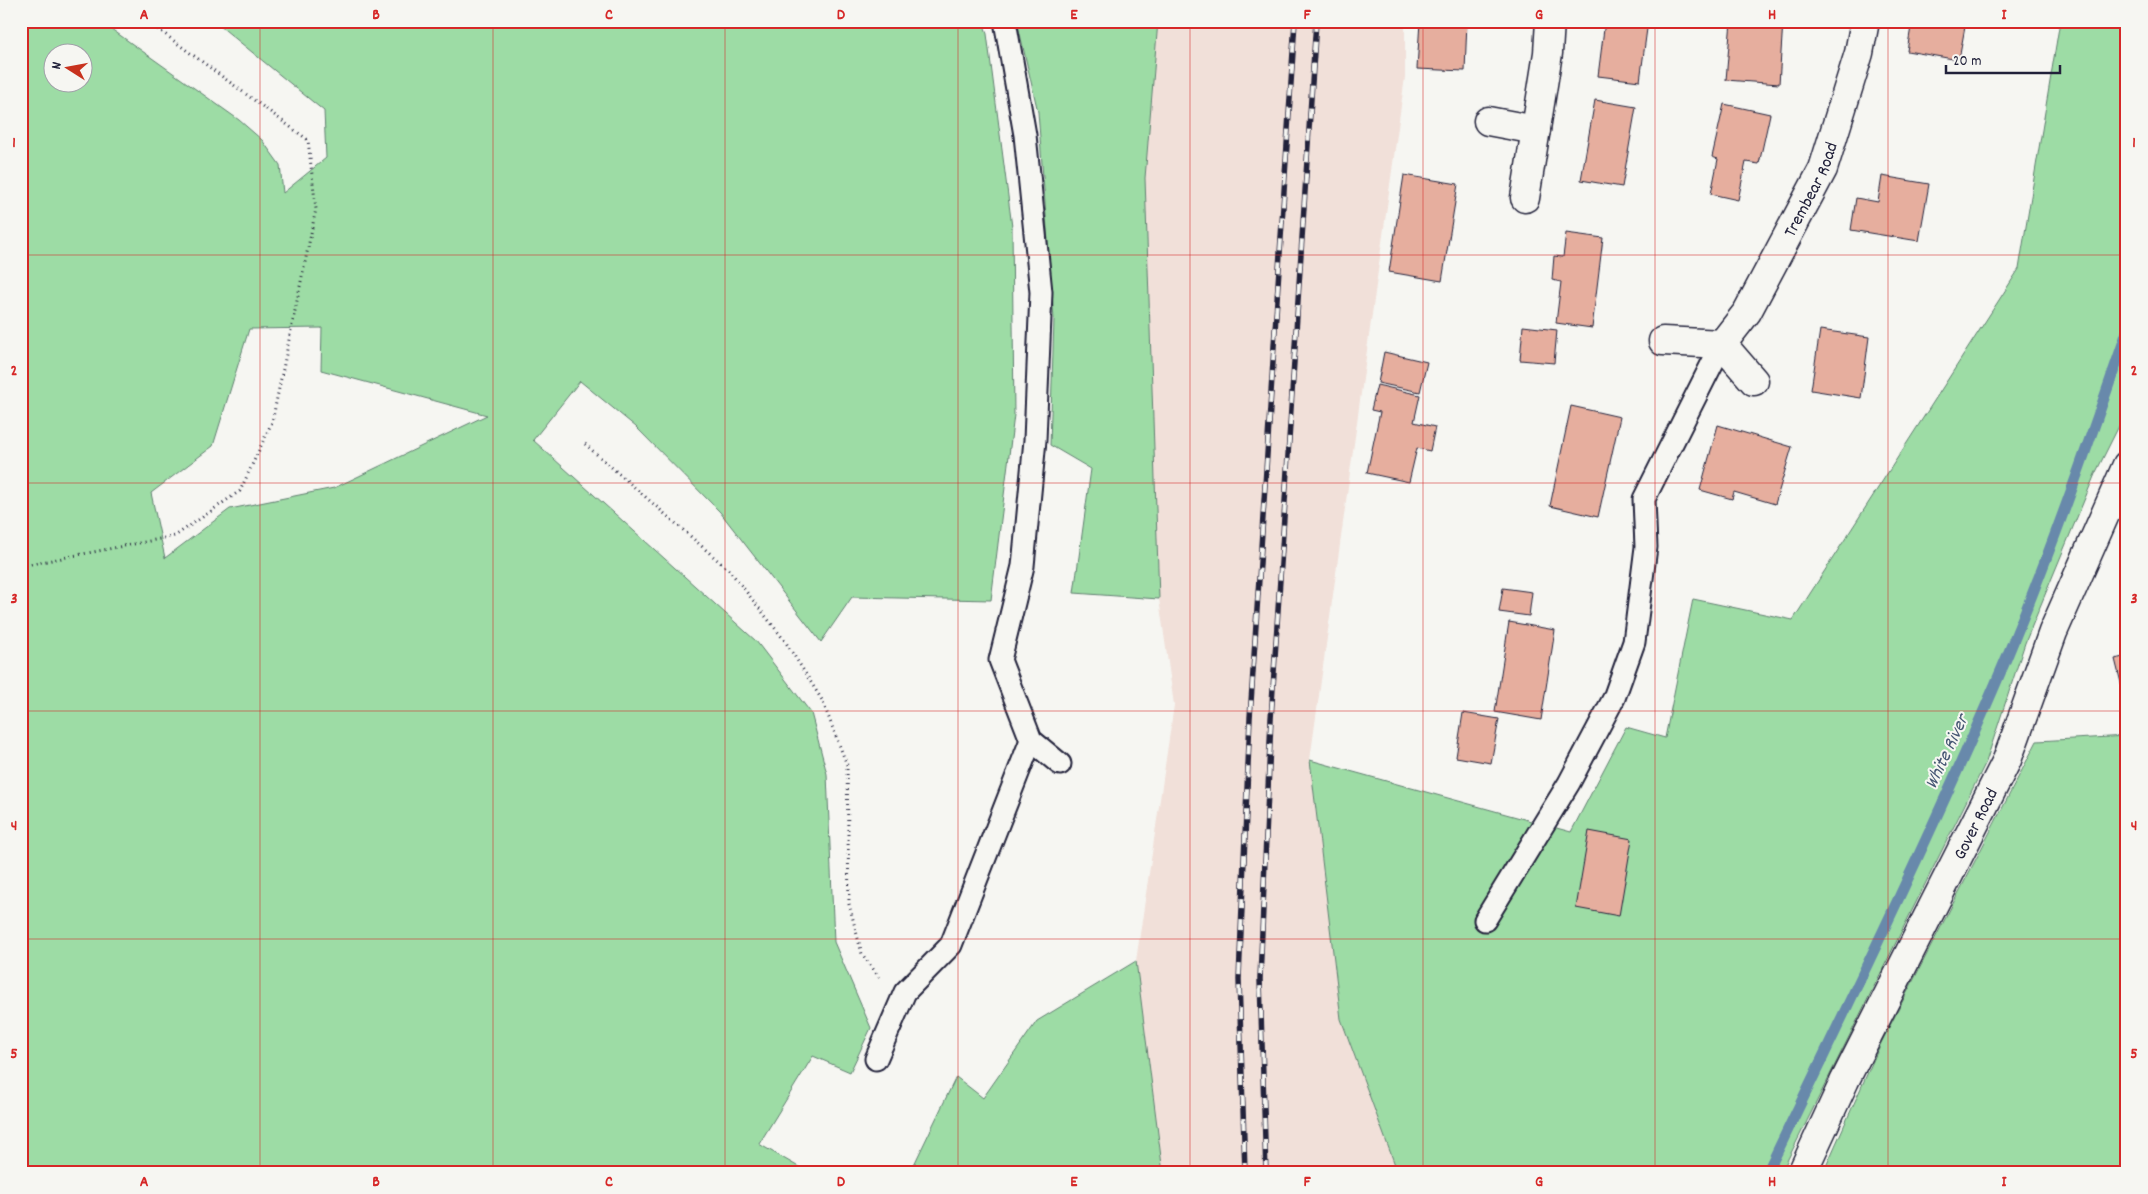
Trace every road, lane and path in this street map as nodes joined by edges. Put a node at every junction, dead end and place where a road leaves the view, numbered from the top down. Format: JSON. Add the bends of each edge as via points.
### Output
{"nodes":[{"id":1,"x":147,"y":21,"type":"edge"},
{"id":2,"x":1005,"y":21,"type":"edge"},
{"id":3,"x":1550,"y":21,"type":"edge"},
{"id":4,"x":1865,"y":21,"type":"edge"},
{"id":5,"x":1488,"y":121,"type":"dead end"},
{"id":6,"x":1536,"y":130,"type":"junction"},
{"id":7,"x":1526,"y":198,"type":"dead end"},
{"id":8,"x":1663,"y":341,"type":"dead end"},
{"id":9,"x":1722,"y":344,"type":"junction"},
{"id":10,"x":1754,"y":381,"type":"dead end"},
{"id":11,"x":585,"y":444,"type":"dead end"},
{"id":12,"x":2127,"y":465,"type":"edge"},
{"id":13,"x":21,"y":566,"type":"edge"},
{"id":14,"x":1031,"y":740,"type":"junction"},
{"id":15,"x":1060,"y":764,"type":"dead end"},
{"id":16,"x":1485,"y":920,"type":"dead end"},
{"id":17,"x":905,"y":992,"type":"junction"},
{"id":18,"x":876,"y":1059,"type":"dead end"},
{"id":19,"x":1802,"y":1173,"type":"edge"}],
"edges":[{"from":1,"to":13,"type":"path","via":[[308,140],[316,209],[272,422],[240,491],[175,536]]},
{"from":2,"to":14,"type":"lane","via":[[1025,135],[1041,292],[1036,440],[1023,566],[1000,660]]},
{"from":3,"to":6,"type":"street"},
{"from":4,"to":9,"type":"street","name":"Trembear Road","via":[[1859,53],[1823,169],[1748,312]]},
{"from":5,"to":6,"type":"street"},
{"from":6,"to":7,"type":"street"},
{"from":8,"to":9,"type":"street"},
{"from":9,"to":10,"type":"street"},
{"from":9,"to":16,"type":"lane","via":[[1644,500],[1646,547],[1634,642],[1614,698],[1569,783]]},
{"from":11,"to":17,"type":"path","via":[[730,571],[785,641],[822,700],[847,765],[849,904],[862,954],[880,978]]},
{"from":12,"to":19,"type":"street","name":"Gover Road","via":[[2053,632],[2007,760],[1845,1080]]},
{"from":14,"to":15,"type":"lane"},
{"from":14,"to":17,"type":"lane","via":[[951,945]]},
{"from":17,"to":18,"type":"lane"}]}
